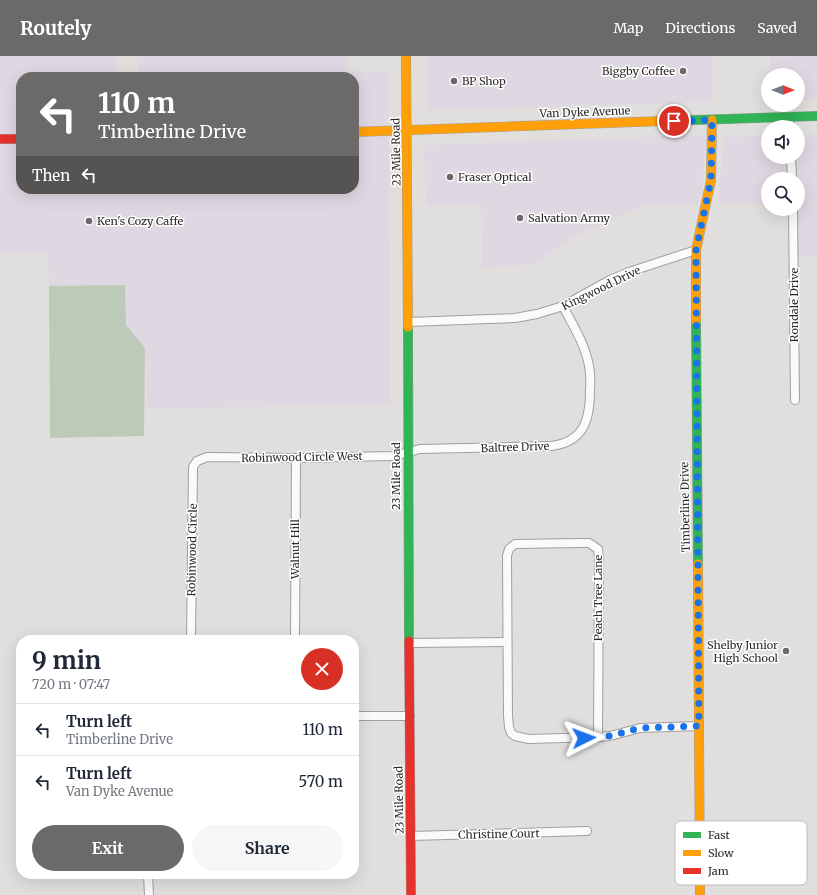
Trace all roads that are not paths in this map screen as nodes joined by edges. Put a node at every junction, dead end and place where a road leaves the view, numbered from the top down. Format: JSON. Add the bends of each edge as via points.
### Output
{"nodes":[{"id":1,"x":406,"y":56,"type":"edge"},
{"id":2,"x":817,"y":116,"type":"edge"},
{"id":3,"x":789,"y":117,"type":"joint"},
{"id":4,"x":712,"y":120,"type":"junction"},
{"id":5,"x":408,"y":131,"type":"junction"},
{"id":6,"x":359,"y":132,"type":"edge"},
{"id":7,"x":0,"y":139,"type":"edge"},
{"id":8,"x":16,"y":139,"type":"edge"},
{"id":9,"x":794,"y":216,"type":"edge"},
{"id":10,"x":696,"y":250,"type":"junction"},
{"id":11,"x":563,"y":306,"type":"junction"},
{"id":12,"x":408,"y":322,"type":"junction"},
{"id":13,"x":795,"y":400,"type":"dead end"},
{"id":14,"x":408,"y":453,"type":"junction"},
{"id":15,"x":296,"y":458,"type":"junction"},
{"id":16,"x":196,"y":461,"type":"joint"},
{"id":17,"x":191,"y":635,"type":"edge"},
{"id":18,"x":295,"y":635,"type":"edge"},
{"id":19,"x":410,"y":642,"type":"junction"},
{"id":20,"x":507,"y":642,"type":"junction"},
{"id":21,"x":359,"y":716,"type":"edge"},
{"id":22,"x":410,"y":716,"type":"junction"},
{"id":23,"x":699,"y":726,"type":"junction"},
{"id":24,"x":598,"y":737,"type":"junction"},
{"id":25,"x":700,"y":821,"type":"edge"},
{"id":26,"x":587,"y":831,"type":"dead end"},
{"id":27,"x":411,"y":836,"type":"junction"},
{"id":28,"x":148,"y":879,"type":"edge"},
{"id":29,"x":700,"y":885,"type":"edge"},
{"id":30,"x":149,"y":895,"type":"edge"},
{"id":31,"x":412,"y":895,"type":"edge"},
{"id":32,"x":700,"y":895,"type":"edge"}],
"edges":[{"from":1,"to":5,"type":"main road","name":"23 Mile Road"},
{"from":2,"to":3,"type":"main road","name":"Van Dyke Avenue"},
{"from":3,"to":4,"type":"main road","name":"Van Dyke Avenue"},
{"from":4,"to":5,"type":"main road","name":"Van Dyke Avenue"},
{"from":4,"to":10,"type":"main road","name":"Timberline Drive","via":[[711,180]]},
{"from":5,"to":6,"type":"main road","name":"Van Dyke Avenue"},
{"from":5,"to":12,"type":"main road","name":"23 Mile Road"},
{"from":7,"to":8,"type":"main road"},
{"from":9,"to":13,"type":"street","name":"Rondale Drive"},
{"from":10,"to":11,"type":"street","name":"Kingwood Drive","via":[[610,280]]},
{"from":10,"to":23,"type":"main road","name":"Timberline Drive"},
{"from":11,"to":12,"type":"street","name":"Kingwood Drive","via":[[514,318]]},
{"from":11,"to":14,"type":"street","name":"Baltree Drive","via":[[582,341],[591,376],[588,417],[584,427],[576,435],[564,443],[551,446],[420,449]]},
{"from":12,"to":14,"type":"main road","name":"23 Mile Road"},
{"from":14,"to":15,"type":"street","name":"Robinwood Circle West","via":[[394,456]]},
{"from":14,"to":19,"type":"main road","name":"23 Mile Road"},
{"from":15,"to":16,"type":"street","name":"Robinwood Circle West","via":[[207,457]]},
{"from":15,"to":18,"type":"street","name":"Walnut Hill"},
{"from":16,"to":17,"type":"street","name":"Robinwood Circle","via":[[193,467]]},
{"from":19,"to":20,"type":"street"},
{"from":19,"to":22,"type":"main road","name":"23 Mile Road"},
{"from":20,"to":24,"type":"street","via":[[508,716],[511,733],[530,739]]},
{"from":20,"to":24,"type":"street","name":"Peach Tree Lane","via":[[507,556],[512,546],[519,543],[580,542],[596,547],[599,558]]},
{"from":21,"to":22,"type":"street"},
{"from":22,"to":27,"type":"main road","name":"23 Mile Road"},
{"from":23,"to":24,"type":"street","via":[[640,728]]},
{"from":23,"to":25,"type":"main road","name":"Timberline Drive"},
{"from":26,"to":27,"type":"street","name":"Christine Court"},
{"from":27,"to":31,"type":"main road","name":"23 Mile Road"},
{"from":28,"to":30,"type":"street"},
{"from":29,"to":32,"type":"main road","name":"Timberline Drive"}]}
